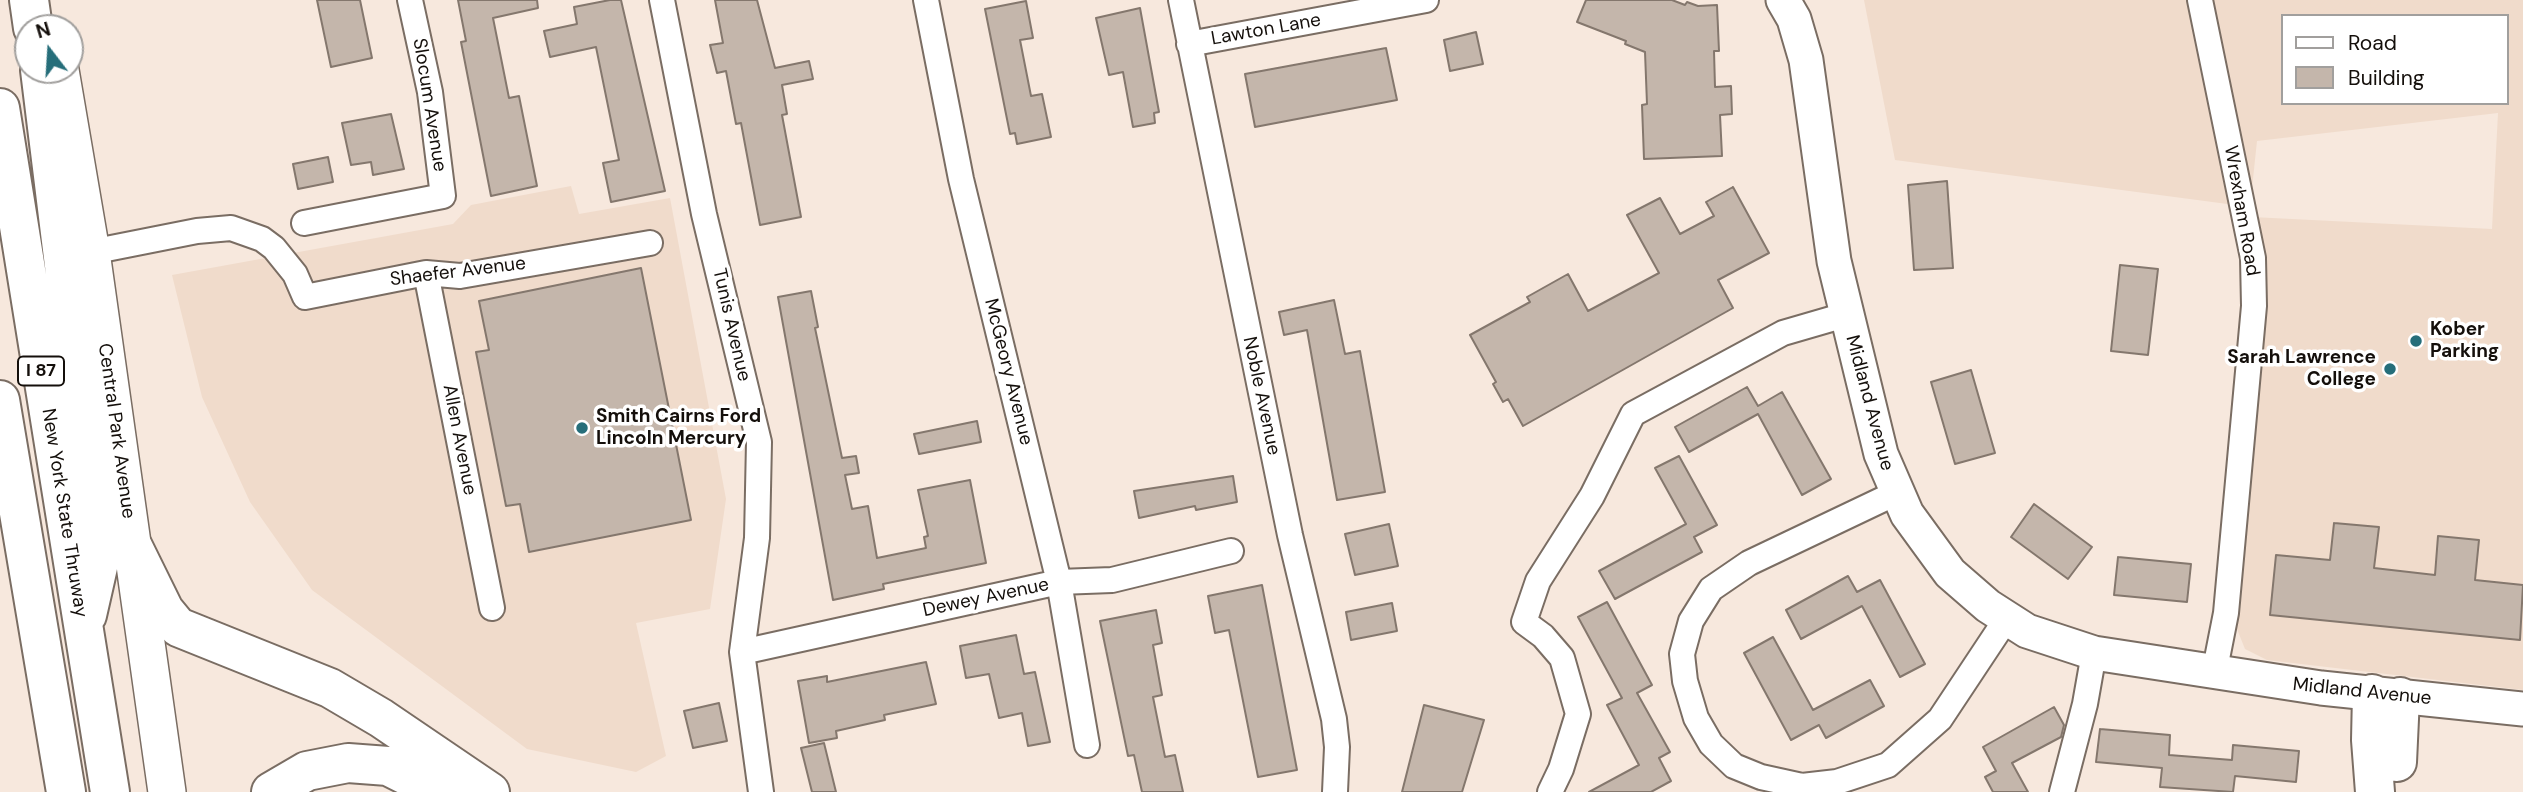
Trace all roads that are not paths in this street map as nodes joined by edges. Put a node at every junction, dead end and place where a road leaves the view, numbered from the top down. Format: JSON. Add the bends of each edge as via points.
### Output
{"nodes":[{"id":1,"x":410,"y":0,"type":"edge"},
{"id":2,"x":662,"y":0,"type":"edge"},
{"id":3,"x":926,"y":0,"type":"edge"},
{"id":4,"x":1181,"y":0,"type":"edge"},
{"id":5,"x":1426,"y":0,"type":"edge"},
{"id":6,"x":1783,"y":0,"type":"edge"},
{"id":7,"x":2200,"y":0,"type":"edge"},
{"id":8,"x":1189,"y":44,"type":"junction"},
{"id":9,"x":42,"y":84,"type":"edge"},
{"id":10,"x":62,"y":84,"type":"edge"},
{"id":11,"x":0,"y":108,"type":"edge"},
{"id":12,"x":304,"y":222,"type":"dead end"},
{"id":13,"x":650,"y":243,"type":"dead end"},
{"id":14,"x":91,"y":252,"type":"junction"},
{"id":15,"x":426,"y":273,"type":"junction"},
{"id":16,"x":1845,"y":316,"type":"junction"},
{"id":17,"x":0,"y":400,"type":"edge"},
{"id":18,"x":0,"y":478,"type":"edge"},
{"id":19,"x":1896,"y":493,"type":"junction"},
{"id":20,"x":22,"y":528,"type":"junction"},
{"id":21,"x":133,"y":547,"type":"junction"},
{"id":22,"x":1231,"y":551,"type":"dead end"},
{"id":23,"x":1059,"y":582,"type":"junction"},
{"id":24,"x":492,"y":608,"type":"dead end"},
{"id":25,"x":2007,"y":618,"type":"junction"},
{"id":26,"x":83,"y":634,"type":"junction"},
{"id":27,"x":742,"y":652,"type":"junction"},
{"id":28,"x":2094,"y":653,"type":"junction"},
{"id":29,"x":2214,"y":674,"type":"junction"},
{"id":30,"x":2386,"y":696,"type":"junction"},
{"id":31,"x":2523,"y":709,"type":"edge"},
{"id":32,"x":1087,"y":745,"type":"dead end"},
{"id":33,"x":66,"y":792,"type":"edge"},
{"id":34,"x":110,"y":792,"type":"edge"},
{"id":35,"x":167,"y":792,"type":"edge"},
{"id":36,"x":271,"y":792,"type":"edge"},
{"id":37,"x":440,"y":792,"type":"edge"},
{"id":38,"x":490,"y":792,"type":"edge"},
{"id":39,"x":761,"y":792,"type":"edge"},
{"id":40,"x":1335,"y":792,"type":"edge"},
{"id":41,"x":1550,"y":792,"type":"edge"},
{"id":42,"x":2062,"y":792,"type":"edge"},
{"id":43,"x":2375,"y":792,"type":"edge"},
{"id":44,"x":2397,"y":792,"type":"edge"}],
"edges":[{"from":1,"to":12,"type":"street","name":"Slocum Avenue","via":[[430,92],[443,196]]},
{"from":2,"to":27,"type":"street","name":"Tunis Avenue","via":[[704,214],[759,442],[757,538]]},
{"from":3,"to":23,"type":"street","name":"McGeory Avenue","via":[[961,178]]},
{"from":4,"to":8,"type":"street","name":"Noble Avenue"},
{"from":5,"to":8,"type":"street","name":"Lawton Lane"},
{"from":6,"to":16,"type":"street","name":"Midland Avenue","via":[[1806,60]]},
{"from":7,"to":29,"type":"street","name":"Wrexham Road","via":[[2253,258],[2255,306],[2226,613]]},
{"from":8,"to":40,"type":"street","name":"Noble Avenue","via":[[1290,534],[1334,719]]},
{"from":9,"to":26,"type":"highway","via":[[100,558]]},
{"from":10,"to":14,"type":"main road","name":"Central Park Avenue"},
{"from":11,"to":26,"type":"highway","name":"New York State Thruway","number":"I 87"},
{"from":13,"to":15,"type":"street","name":"Shaefer Avenue","via":[[460,276]]},
{"from":14,"to":15,"type":"street","name":"Shaefer Avenue","via":[[231,228],[274,248],[295,274],[305,297]]},
{"from":14,"to":21,"type":"main road","name":"Central Park Avenue"},
{"from":15,"to":24,"type":"street","name":"Allen Avenue"},
{"from":16,"to":19,"type":"street","name":"Midland Avenue","via":[[1881,454]]},
{"from":16,"to":41,"type":"street","via":[[1783,333],[1633,414],[1592,495],[1538,581],[1524,622],[1562,658],[1578,714],[1562,769]]},
{"from":17,"to":20,"type":"highway","number":"I 87"},
{"from":18,"to":20,"type":"highway"},
{"from":19,"to":25,"type":"street","name":"Midland Avenue","via":[[1950,573]]},
{"from":19,"to":25,"type":"street","via":[[1749,563],[1711,589],[1691,621],[1682,654],[1696,719],[1710,744],[1734,766],[1802,786],[1838,782],[1888,765],[1940,719]]},
{"from":20,"to":33,"type":"highway","number":"I 87"},
{"from":21,"to":35,"type":"main road","name":"Central Park Avenue"},
{"from":21,"to":38,"type":"highway","via":[[164,610],[177,626],[330,688]]},
{"from":22,"to":23,"type":"street","name":"Dewey Avenue","via":[[1112,580]]},
{"from":23,"to":27,"type":"street","name":"Dewey Avenue"},
{"from":23,"to":32,"type":"street","name":"McGeory Avenue"},
{"from":25,"to":28,"type":"street","name":"Midland Avenue","via":[[2050,641]]},
{"from":26,"to":34,"type":"highway","name":"New York State Thruway","number":"I 87"},
{"from":27,"to":39,"type":"street","name":"Tunis Avenue"},
{"from":28,"to":29,"type":"street","name":"Midland Avenue"},
{"from":28,"to":42,"type":"street"},
{"from":29,"to":30,"type":"street","name":"Midland Avenue"},
{"from":30,"to":31,"type":"street","name":"Midland Avenue"},
{"from":30,"to":43,"type":"highway","via":[[2371,740]]},
{"from":30,"to":44,"type":"highway"},
{"from":36,"to":37,"type":"highway","via":[[307,771],[348,763],[388,766]]}]}
